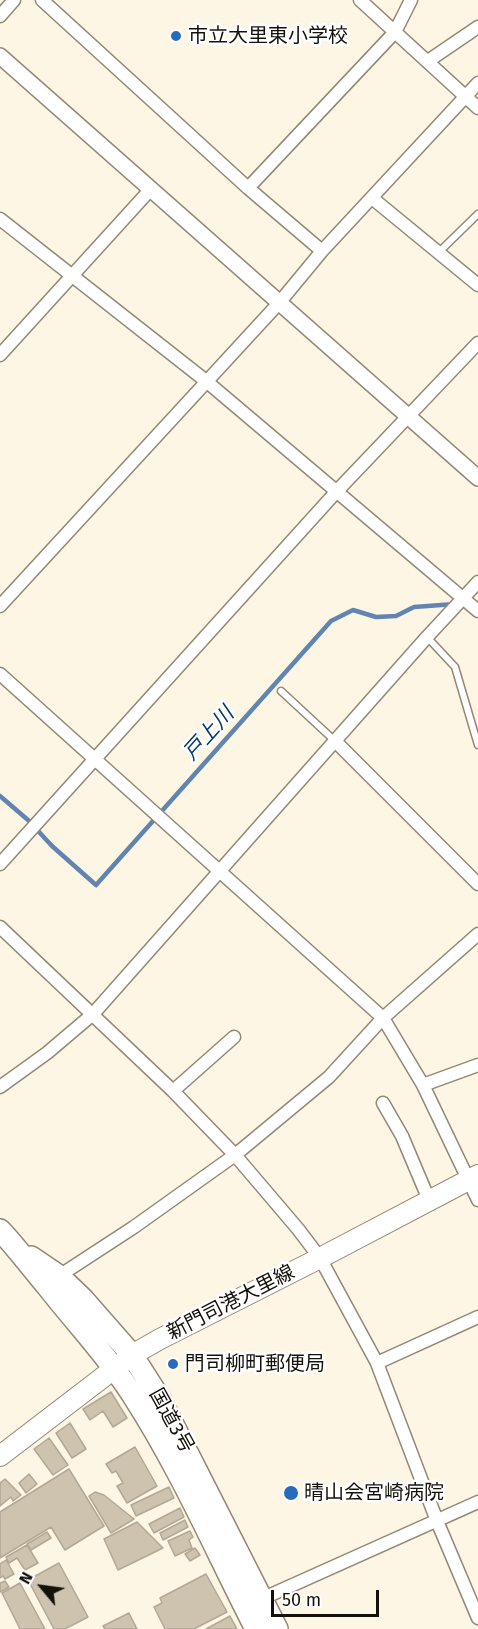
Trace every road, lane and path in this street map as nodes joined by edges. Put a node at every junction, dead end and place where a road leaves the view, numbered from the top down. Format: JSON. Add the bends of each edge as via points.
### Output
{"nodes":[{"id":1,"x":14,"y":0,"type":"edge"},
{"id":2,"x":42,"y":0,"type":"edge"},
{"id":3,"x":360,"y":0,"type":"edge"},
{"id":4,"x":411,"y":0,"type":"edge"},
{"id":5,"x":0,"y":16,"type":"edge"},
{"id":6,"x":478,"y":27,"type":"edge"},
{"id":7,"x":395,"y":32,"type":"junction"},
{"id":8,"x":0,"y":56,"type":"edge"},
{"id":9,"x":428,"y":61,"type":"junction"},
{"id":10,"x":478,"y":82,"type":"edge"},
{"id":11,"x":465,"y":97,"type":"junction"},
{"id":12,"x":478,"y":108,"type":"edge"},
{"id":13,"x":248,"y":188,"type":"junction"},
{"id":14,"x":150,"y":190,"type":"junction"},
{"id":15,"x":372,"y":198,"type":"junction"},
{"id":16,"x":478,"y":214,"type":"edge"},
{"id":17,"x":0,"y":219,"type":"edge"},
{"id":18,"x":322,"y":251,"type":"junction"},
{"id":19,"x":439,"y":252,"type":"junction"},
{"id":20,"x":71,"y":275,"type":"junction"},
{"id":21,"x":478,"y":285,"type":"edge"},
{"id":22,"x":279,"y":303,"type":"junction"},
{"id":23,"x":478,"y":343,"type":"edge"},
{"id":24,"x":0,"y":355,"type":"edge"},
{"id":25,"x":206,"y":381,"type":"junction"},
{"id":26,"x":406,"y":416,"type":"junction"},
{"id":27,"x":478,"y":478,"type":"edge"},
{"id":28,"x":337,"y":491,"type":"junction"},
{"id":29,"x":478,"y":582,"type":"edge"},
{"id":30,"x":465,"y":598,"type":"junction"},
{"id":31,"x":0,"y":606,"type":"edge"},
{"id":32,"x":478,"y":611,"type":"edge"},
{"id":33,"x":427,"y":637,"type":"junction"},
{"id":34,"x":0,"y":674,"type":"edge"},
{"id":35,"x":281,"y":691,"type":"dead end"},
{"id":36,"x":335,"y":741,"type":"junction"},
{"id":37,"x":478,"y":745,"type":"edge"},
{"id":38,"x":94,"y":758,"type":"junction"},
{"id":39,"x":0,"y":864,"type":"edge"},
{"id":40,"x":220,"y":873,"type":"junction"},
{"id":41,"x":476,"y":877,"type":"edge"},
{"id":42,"x":0,"y":927,"type":"edge"},
{"id":43,"x":478,"y":934,"type":"edge"},
{"id":44,"x":93,"y":1014,"type":"junction"},
{"id":45,"x":383,"y":1018,"type":"junction"},
{"id":46,"x":234,"y":1037,"type":"dead end"},
{"id":47,"x":478,"y":1065,"type":"edge"},
{"id":48,"x":423,"y":1085,"type":"junction"},
{"id":49,"x":0,"y":1087,"type":"edge"},
{"id":50,"x":172,"y":1091,"type":"junction"},
{"id":51,"x":383,"y":1103,"type":"dead end"},
{"id":52,"x":235,"y":1155,"type":"junction"},
{"id":53,"x":473,"y":1178,"type":"edge"},
{"id":54,"x":429,"y":1200,"type":"junction"},
{"id":55,"x":478,"y":1200,"type":"edge"},
{"id":56,"x":0,"y":1230,"type":"edge"},
{"id":57,"x":18,"y":1248,"type":"junction"},
{"id":58,"x":320,"y":1258,"type":"junction"},
{"id":59,"x":59,"y":1276,"type":"junction"},
{"id":60,"x":478,"y":1317,"type":"edge"},
{"id":61,"x":132,"y":1355,"type":"junction"},
{"id":62,"x":377,"y":1364,"type":"junction"},
{"id":63,"x":115,"y":1369,"type":"junction"},
{"id":64,"x":0,"y":1456,"type":"edge"},
{"id":65,"x":478,"y":1502,"type":"edge"},
{"id":66,"x":437,"y":1521,"type":"junction"},
{"id":67,"x":253,"y":1602,"type":"junction"},
{"id":68,"x":478,"y":1618,"type":"edge"},
{"id":69,"x":256,"y":1629,"type":"edge"},
{"id":70,"x":277,"y":1629,"type":"edge"}],
"edges":[{"from":1,"to":5,"type":"street"},
{"from":2,"to":13,"type":"street"},
{"from":3,"to":7,"type":"street"},
{"from":4,"to":7,"type":"street"},
{"from":6,"to":9,"type":"street"},
{"from":7,"to":9,"type":"street"},
{"from":7,"to":13,"type":"street"},
{"from":8,"to":14,"type":"street"},
{"from":9,"to":11,"type":"street"},
{"from":10,"to":11,"type":"street"},
{"from":11,"to":12,"type":"street"},
{"from":11,"to":15,"type":"street"},
{"from":13,"to":18,"type":"street"},
{"from":14,"to":20,"type":"street"},
{"from":14,"to":22,"type":"street"},
{"from":15,"to":18,"type":"street"},
{"from":15,"to":19,"type":"street"},
{"from":16,"to":19,"type":"lane"},
{"from":17,"to":20,"type":"street"},
{"from":18,"to":22,"type":"street"},
{"from":19,"to":21,"type":"street"},
{"from":20,"to":24,"type":"street"},
{"from":20,"to":25,"type":"street"},
{"from":22,"to":25,"type":"street"},
{"from":22,"to":26,"type":"street"},
{"from":23,"to":26,"type":"street"},
{"from":25,"to":28,"type":"street"},
{"from":25,"to":31,"type":"street"},
{"from":26,"to":27,"type":"street"},
{"from":26,"to":28,"type":"street"},
{"from":28,"to":30,"type":"street"},
{"from":28,"to":38,"type":"street"},
{"from":29,"to":30,"type":"street"},
{"from":30,"to":32,"type":"street"},
{"from":30,"to":33,"type":"street"},
{"from":33,"to":36,"type":"street"},
{"from":33,"to":37,"type":"lane","via":[[454,667]]},
{"from":34,"to":38,"type":"street"},
{"from":35,"to":36,"type":"lane"},
{"from":36,"to":40,"type":"street"},
{"from":36,"to":41,"type":"street"},
{"from":38,"to":39,"type":"street"},
{"from":38,"to":40,"type":"street"},
{"from":40,"to":44,"type":"street"},
{"from":40,"to":45,"type":"street"},
{"from":42,"to":44,"type":"street"},
{"from":43,"to":45,"type":"street"},
{"from":44,"to":49,"type":"street"},
{"from":44,"to":50,"type":"street"},
{"from":45,"to":48,"type":"street"},
{"from":45,"to":52,"type":"street","via":[[328,1077]]},
{"from":46,"to":50,"type":"street"},
{"from":47,"to":48,"type":"street"},
{"from":48,"to":53,"type":"street"},
{"from":50,"to":52,"type":"street"},
{"from":51,"to":54,"type":"street","via":[[402,1136]]},
{"from":52,"to":58,"type":"street"},
{"from":52,"to":59,"type":"street"},
{"from":53,"to":54,"type":"main road","name":"新門司港大里線"},
{"from":53,"to":55,"type":"street"},
{"from":54,"to":58,"type":"main road","name":"新門司港大里線"},
{"from":56,"to":57,"type":"highway","name":"国道3号"},
{"from":57,"to":59,"type":"highway","name":"国道3号"},
{"from":57,"to":63,"type":"highway","name":"国道3号"},
{"from":58,"to":61,"type":"main road","name":"新門司港大里線"},
{"from":58,"to":62,"type":"street"},
{"from":59,"to":61,"type":"highway","name":"国道3号"},
{"from":60,"to":62,"type":"street"},
{"from":61,"to":63,"type":"main road","name":"新門司港大里線"},
{"from":61,"to":67,"type":"highway","name":"国道3号","via":[[165,1408]]},
{"from":62,"to":66,"type":"street"},
{"from":63,"to":64,"type":"main road","name":"新門司港大里線"},
{"from":63,"to":67,"type":"highway","name":"国道3号"},
{"from":65,"to":66,"type":"street"},
{"from":66,"to":67,"type":"street"},
{"from":66,"to":68,"type":"street"},
{"from":67,"to":69,"type":"highway","name":"国道3号"},
{"from":67,"to":70,"type":"highway","name":"国道3号"}]}
